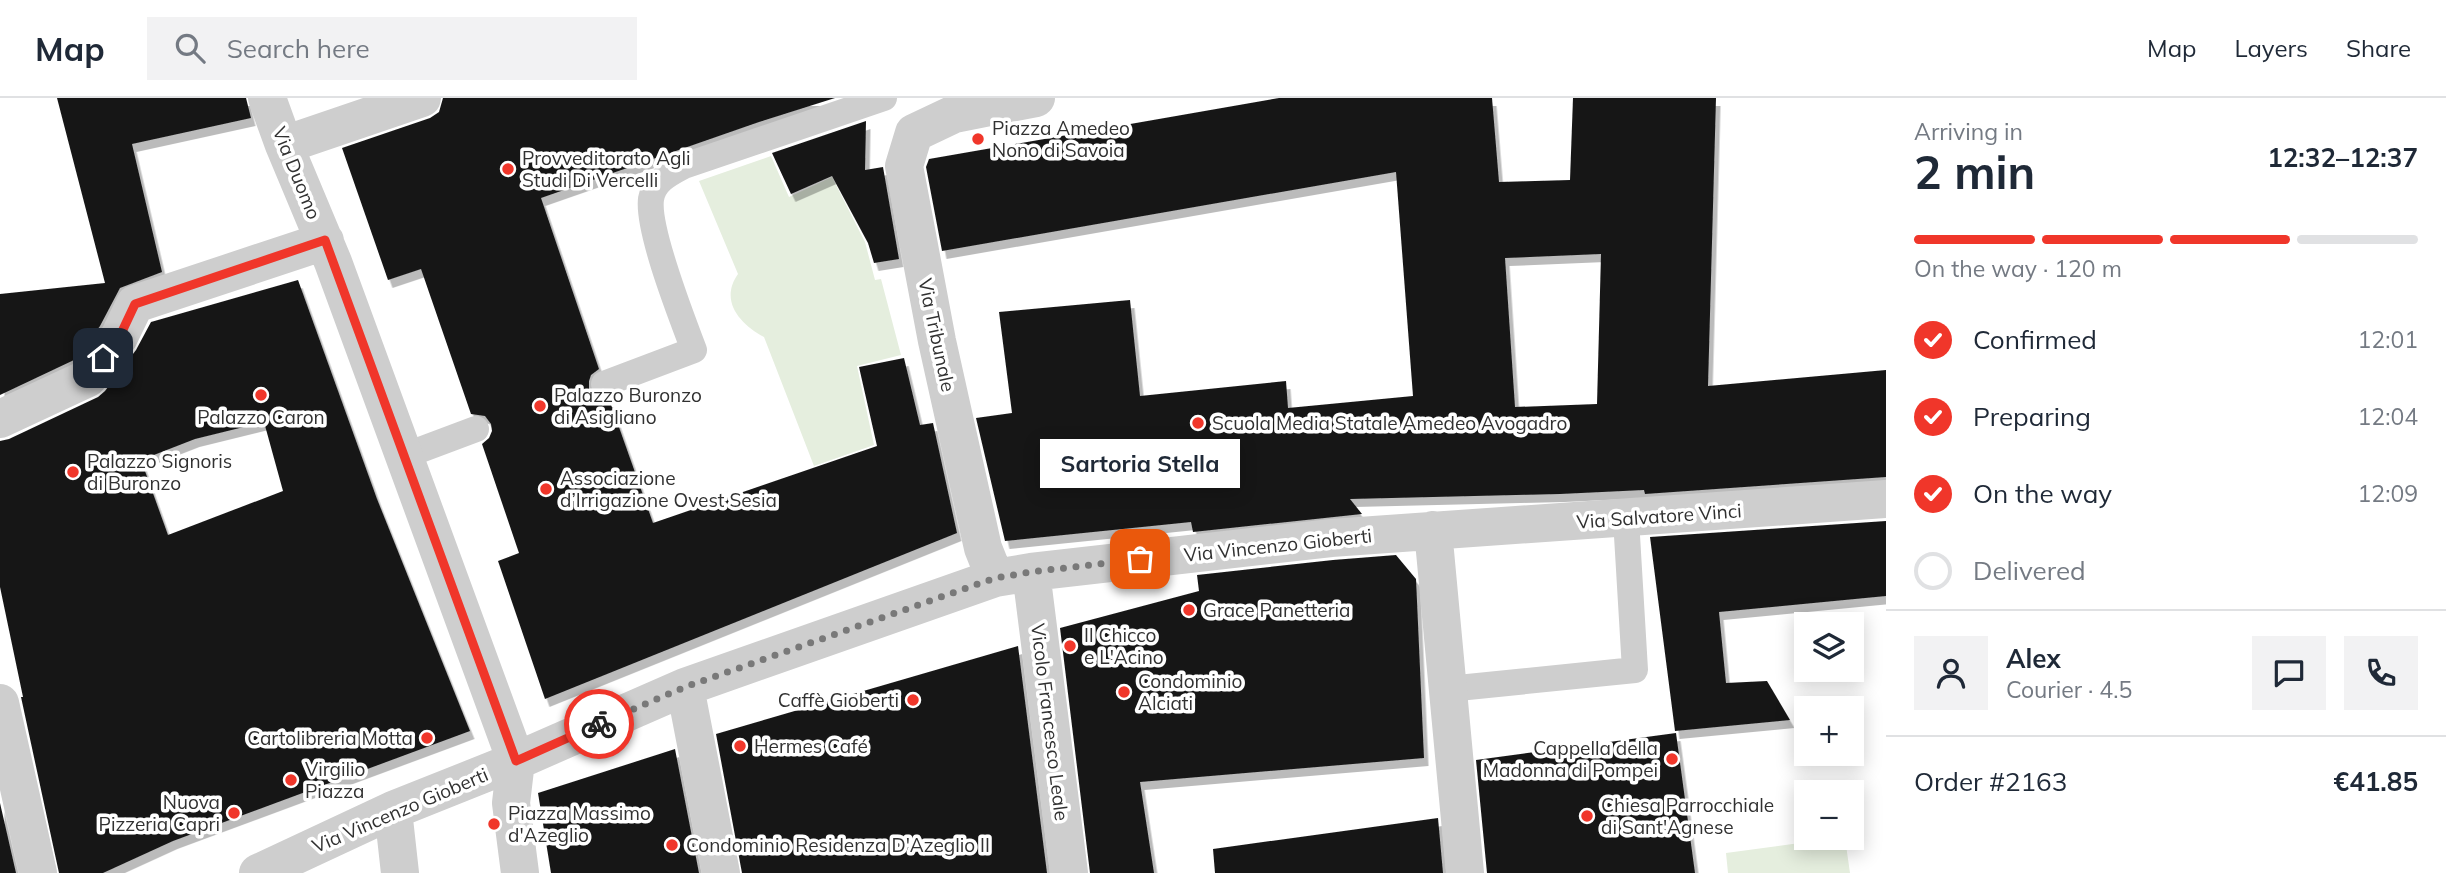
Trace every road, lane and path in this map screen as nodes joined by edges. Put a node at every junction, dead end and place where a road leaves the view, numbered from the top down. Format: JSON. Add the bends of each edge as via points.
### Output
{"nodes":[{"id":1,"x":267,"y":98,"type":"edge"},
{"id":2,"x":422,"y":98,"type":"edge"},
{"id":3,"x":884,"y":98,"type":"edge"},
{"id":4,"x":1036,"y":98,"type":"edge"},
{"id":5,"x":948,"y":106,"type":"edge"},
{"id":6,"x":284,"y":145,"type":"junction"},
{"id":7,"x":325,"y":240,"type":"junction"},
{"id":8,"x":604,"y":384,"type":"dead end"},
{"id":9,"x":0,"y":419,"type":"edge"},
{"id":10,"x":477,"y":429,"type":"dead end"},
{"id":11,"x":404,"y":456,"type":"junction"},
{"id":12,"x":1886,"y":499,"type":"edge"},
{"id":13,"x":1626,"y":519,"type":"junction"},
{"id":14,"x":1433,"y":530,"type":"junction"},
{"id":15,"x":1013,"y":575,"type":"junction"},
{"id":16,"x":685,"y":687,"type":"junction"},
{"id":17,"x":1448,"y":689,"type":"junction"},
{"id":18,"x":0,"y":703,"type":"edge"},
{"id":19,"x":516,"y":761,"type":"junction"},
{"id":20,"x":393,"y":810,"type":"junction"},
{"id":21,"x":38,"y":873,"type":"edge"},
{"id":22,"x":258,"y":873,"type":"edge"},
{"id":23,"x":400,"y":873,"type":"edge"},
{"id":24,"x":520,"y":873,"type":"edge"},
{"id":25,"x":721,"y":873,"type":"edge"},
{"id":26,"x":1069,"y":873,"type":"edge"},
{"id":27,"x":1465,"y":873,"type":"edge"}],
"edges":[{"from":1,"to":6,"type":"street","name":"Via Duomo"},
{"from":2,"to":6,"type":"street"},
{"from":3,"to":8,"type":"lane","via":[[662,177],[651,197],[652,223],[694,350]]},
{"from":4,"to":5,"type":"street"},
{"from":5,"to":15,"type":"street","name":"Via Tribunale","via":[[914,133],[904,166],[980,535]]},
{"from":6,"to":7,"type":"street","name":"Via Duomo"},
{"from":7,"to":9,"type":"street","via":[[135,304],[119,338],[88,378]]},
{"from":7,"to":11,"type":"street","name":"Via Duomo"},
{"from":10,"to":11,"type":"lane"},
{"from":11,"to":19,"type":"street","name":"Via Duomo"},
{"from":12,"to":13,"type":"street","name":"Via Salvatore Vinci"},
{"from":13,"to":14,"type":"street","name":"Via Salvatore Vinci"},
{"from":13,"to":17,"type":"lane","via":[[1635,670]]},
{"from":14,"to":15,"type":"street","name":"Via Vincenzo Gioberti"},
{"from":14,"to":17,"type":"street"},
{"from":15,"to":16,"type":"street","name":"Via Vincenzo Gioberti"},
{"from":15,"to":26,"type":"street","name":"Vicolo Francesco Leale"},
{"from":16,"to":19,"type":"street","name":"Via Vincenzo Gioberti"},
{"from":16,"to":25,"type":"street"},
{"from":17,"to":27,"type":"street"},
{"from":18,"to":21,"type":"street"},
{"from":19,"to":20,"type":"street","name":"Via Vincenzo Gioberti"},
{"from":19,"to":24,"type":"street","via":[[511,803]]},
{"from":20,"to":22,"type":"street","name":"Via Vincenzo Gioberti"},
{"from":20,"to":23,"type":"street"}]}
